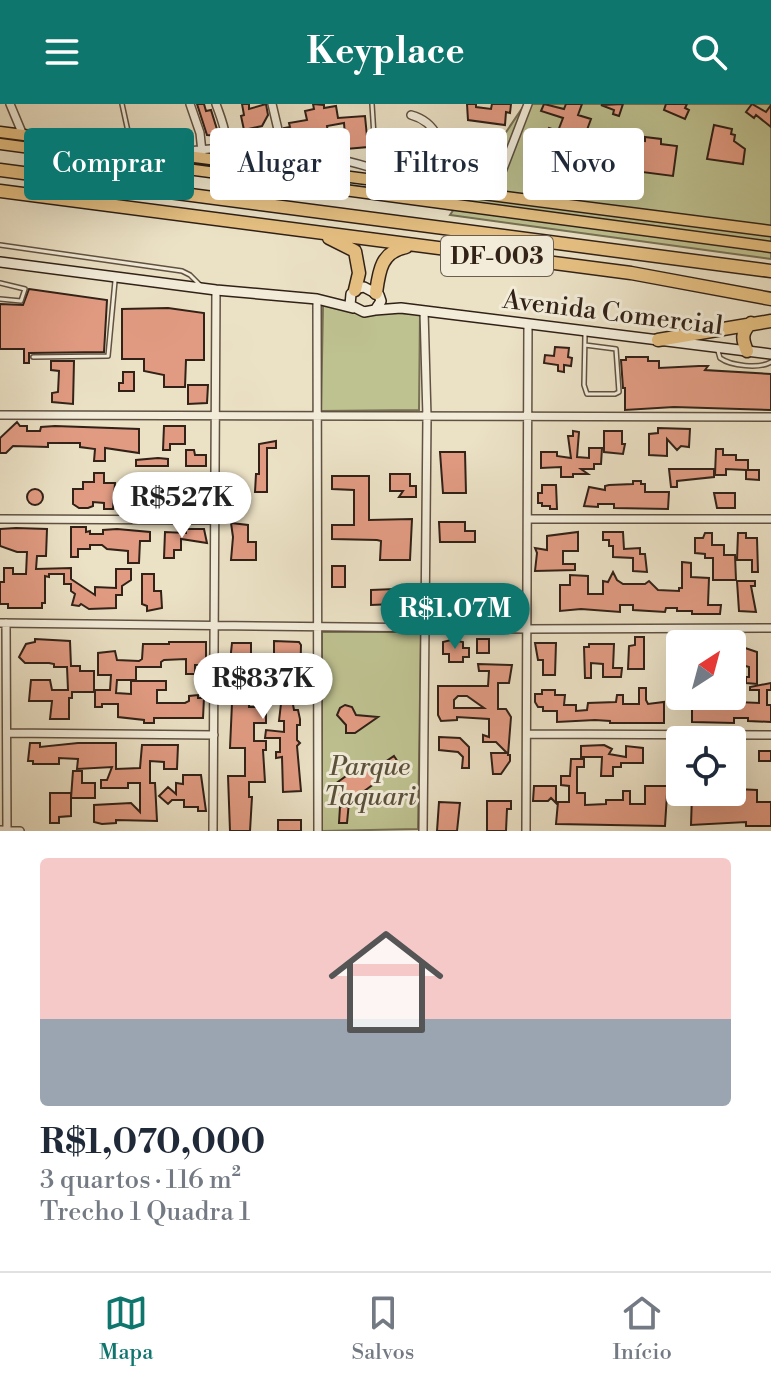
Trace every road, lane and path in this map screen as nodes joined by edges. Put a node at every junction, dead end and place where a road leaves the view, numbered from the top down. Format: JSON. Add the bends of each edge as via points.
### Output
{"nodes":[{"id":1,"x":10,"y":104,"type":"edge"},
{"id":2,"x":122,"y":104,"type":"edge"},
{"id":3,"x":190,"y":104,"type":"edge"},
{"id":4,"x":216,"y":104,"type":"edge"},
{"id":5,"x":272,"y":104,"type":"edge"},
{"id":6,"x":372,"y":104,"type":"edge"},
{"id":7,"x":528,"y":104,"type":"edge"},
{"id":8,"x":411,"y":115,"type":"dead end"},
{"id":9,"x":127,"y":128,"type":"edge"},
{"id":10,"x":224,"y":128,"type":"edge"},
{"id":11,"x":278,"y":128,"type":"edge"},
{"id":12,"x":374,"y":128,"type":"edge"},
{"id":13,"x":434,"y":128,"type":"edge"},
{"id":14,"x":0,"y":132,"type":"edge"},
{"id":15,"x":23,"y":135,"type":"joint"},
{"id":16,"x":0,"y":144,"type":"edge"},
{"id":17,"x":210,"y":152,"type":"edge"},
{"id":18,"x":194,"y":154,"type":"edge"},
{"id":19,"x":202,"y":154,"type":"junction"},
{"id":20,"x":210,"y":157,"type":"edge"},
{"id":21,"x":507,"y":159,"type":"edge"},
{"id":22,"x":0,"y":170,"type":"edge"},
{"id":23,"x":0,"y":191,"type":"edge"},
{"id":24,"x":507,"y":197,"type":"edge"},
{"id":25,"x":771,"y":231,"type":"edge"},
{"id":26,"x":312,"y":232,"type":"junction"},
{"id":27,"x":0,"y":245,"type":"edge"},
{"id":28,"x":417,"y":245,"type":"junction"},
{"id":29,"x":771,"y":247,"type":"edge"},
{"id":30,"x":687,"y":260,"type":"junction"},
{"id":31,"x":0,"y":262,"type":"edge"},
{"id":32,"x":771,"y":271,"type":"edge"},
{"id":33,"x":116,"y":277,"type":"junction"},
{"id":34,"x":0,"y":283,"type":"edge"},
{"id":35,"x":682,"y":284,"type":"junction"},
{"id":36,"x":203,"y":289,"type":"junction"},
{"id":37,"x":216,"y":290,"type":"junction"},
{"id":38,"x":353,"y":292,"type":"junction"},
{"id":39,"x":377,"y":294,"type":"junction"},
{"id":40,"x":0,"y":299,"type":"edge"},
{"id":41,"x":317,"y":299,"type":"junction"},
{"id":42,"x":771,"y":299,"type":"edge"},
{"id":43,"x":329,"y":301,"type":"junction"},
{"id":44,"x":353,"y":308,"type":"junction"},
{"id":45,"x":401,"y":308,"type":"junction"},
{"id":46,"x":375,"y":310,"type":"junction"},
{"id":47,"x":424,"y":311,"type":"junction"},
{"id":48,"x":771,"y":321,"type":"edge"},
{"id":49,"x":751,"y":323,"type":"junction"},
{"id":50,"x":528,"y":324,"type":"junction"},
{"id":51,"x":585,"y":331,"type":"junction"},
{"id":52,"x":658,"y":340,"type":"junction"},
{"id":53,"x":585,"y":345,"type":"junction"},
{"id":54,"x":717,"y":347,"type":"junction"},
{"id":55,"x":747,"y":351,"type":"junction"},
{"id":56,"x":771,"y":354,"type":"edge"},
{"id":57,"x":33,"y":357,"type":"dead end"},
{"id":58,"x":771,"y":362,"type":"edge"},
{"id":59,"x":0,"y":415,"type":"edge"},
{"id":60,"x":215,"y":416,"type":"junction"},
{"id":61,"x":318,"y":416,"type":"junction"},
{"id":62,"x":427,"y":417,"type":"junction"},
{"id":63,"x":529,"y":417,"type":"junction"},
{"id":64,"x":771,"y":417,"type":"edge"},
{"id":65,"x":0,"y":519,"type":"edge"},
{"id":66,"x":529,"y":519,"type":"junction"},
{"id":67,"x":771,"y":519,"type":"edge"},
{"id":68,"x":214,"y":520,"type":"junction"},
{"id":69,"x":3,"y":623,"type":"edge"},
{"id":70,"x":214,"y":625,"type":"junction"},
{"id":71,"x":318,"y":626,"type":"junction"},
{"id":72,"x":426,"y":627,"type":"junction"},
{"id":73,"x":771,"y":628,"type":"edge"},
{"id":74,"x":527,"y":629,"type":"junction"},
{"id":75,"x":7,"y":733,"type":"junction"},
{"id":76,"x":527,"y":734,"type":"junction"},
{"id":77,"x":214,"y":735,"type":"junction"},
{"id":78,"x":771,"y":735,"type":"edge"},
{"id":79,"x":0,"y":830,"type":"edge"},
{"id":80,"x":7,"y":831,"type":"edge"},
{"id":81,"x":20,"y":831,"type":"edge"},
{"id":82,"x":213,"y":831,"type":"edge"},
{"id":83,"x":318,"y":831,"type":"edge"},
{"id":84,"x":423,"y":831,"type":"edge"},
{"id":85,"x":526,"y":831,"type":"edge"}],
"edges":[{"from":1,"to":15,"type":"street"},
{"from":2,"to":9,"type":"lane"},
{"from":3,"to":19,"type":"street"},
{"from":4,"to":10,"type":"street"},
{"from":5,"to":11,"type":"street"},
{"from":6,"to":12,"type":"lane"},
{"from":7,"to":21,"type":"street"},
{"from":8,"to":13,"type":"street"},
{"from":14,"to":15,"type":"main road"},
{"from":16,"to":29,"type":"main road"},
{"from":17,"to":19,"type":"street"},
{"from":18,"to":19,"type":"main road"},
{"from":19,"to":20,"type":"main road"},
{"from":22,"to":30,"type":"highway","number":"DF-003"},
{"from":23,"to":26,"type":"highway","number":"DF-003"},
{"from":24,"to":25,"type":"main road"},
{"from":26,"to":28,"type":"highway","number":"DF-003"},
{"from":26,"to":38,"type":"highway","via":[[355,251],[359,273]]},
{"from":27,"to":36,"type":"lane","via":[[182,271]]},
{"from":28,"to":35,"type":"highway","number":"DF-003"},
{"from":28,"to":39,"type":"highway","via":[[396,249],[384,260]]},
{"from":30,"to":32,"type":"highway","number":"DF-003"},
{"from":30,"to":35,"type":"highway","via":[[677,270]]},
{"from":31,"to":33,"type":"street"},
{"from":33,"to":36,"type":"street"},
{"from":33,"to":57,"type":"lane","via":[[108,356]]},
{"from":34,"to":40,"type":"lane","via":[[24,287],[25,293],[21,301]]},
{"from":35,"to":42,"type":"highway","number":"DF-003"},
{"from":36,"to":37,"type":"street"},
{"from":37,"to":41,"type":"street"},
{"from":37,"to":60,"type":"street"},
{"from":38,"to":39,"type":"street","via":[[369,288]]},
{"from":38,"to":43,"type":"street"},
{"from":38,"to":44,"type":"street"},
{"from":39,"to":45,"type":"street","name":"Avenida Comercial"},
{"from":39,"to":46,"type":"street","via":[[381,301]]},
{"from":41,"to":43,"type":"street"},
{"from":41,"to":61,"type":"street"},
{"from":43,"to":44,"type":"street"},
{"from":44,"to":46,"type":"street"},
{"from":45,"to":46,"type":"street","name":"Avenida Comercial"},
{"from":45,"to":47,"type":"street","name":"Avenida Comercial"},
{"from":47,"to":50,"type":"street","name":"Avenida Comercial"},
{"from":47,"to":62,"type":"street"},
{"from":48,"to":49,"type":"highway"},
{"from":49,"to":52,"type":"highway"},
{"from":49,"to":55,"type":"highway","via":[[743,333]]},
{"from":50,"to":51,"type":"street","name":"Avenida Comercial"},
{"from":50,"to":63,"type":"street"},
{"from":51,"to":52,"type":"street","name":"Avenida Comercial"},
{"from":51,"to":53,"type":"lane"},
{"from":52,"to":54,"type":"street","name":"Avenida Comercial"},
{"from":53,"to":53,"type":"lane","via":[[587,394],[619,392],[616,349]]},
{"from":54,"to":55,"type":"street","name":"Avenida Comercial"},
{"from":54,"to":58,"type":"lane","via":[[726,363]]},
{"from":55,"to":56,"type":"street","name":"Avenida Comercial"},
{"from":59,"to":60,"type":"street"},
{"from":60,"to":61,"type":"street"},
{"from":60,"to":68,"type":"street"},
{"from":61,"to":62,"type":"street"},
{"from":61,"to":71,"type":"street"},
{"from":62,"to":63,"type":"street"},
{"from":62,"to":72,"type":"street"},
{"from":63,"to":64,"type":"street"},
{"from":63,"to":66,"type":"street"},
{"from":65,"to":68,"type":"street"},
{"from":66,"to":67,"type":"street"},
{"from":66,"to":74,"type":"street"},
{"from":68,"to":70,"type":"street"},
{"from":69,"to":70,"type":"street"},
{"from":69,"to":75,"type":"street"},
{"from":70,"to":71,"type":"street"},
{"from":70,"to":77,"type":"street"},
{"from":71,"to":72,"type":"street"},
{"from":71,"to":83,"type":"street"},
{"from":72,"to":74,"type":"street"},
{"from":72,"to":84,"type":"street"},
{"from":73,"to":74,"type":"street"},
{"from":74,"to":76,"type":"street"},
{"from":75,"to":77,"type":"street"},
{"from":75,"to":80,"type":"street"},
{"from":76,"to":78,"type":"street"},
{"from":76,"to":85,"type":"street"},
{"from":77,"to":82,"type":"street"},
{"from":79,"to":80,"type":"street"},
{"from":80,"to":81,"type":"street"}]}
